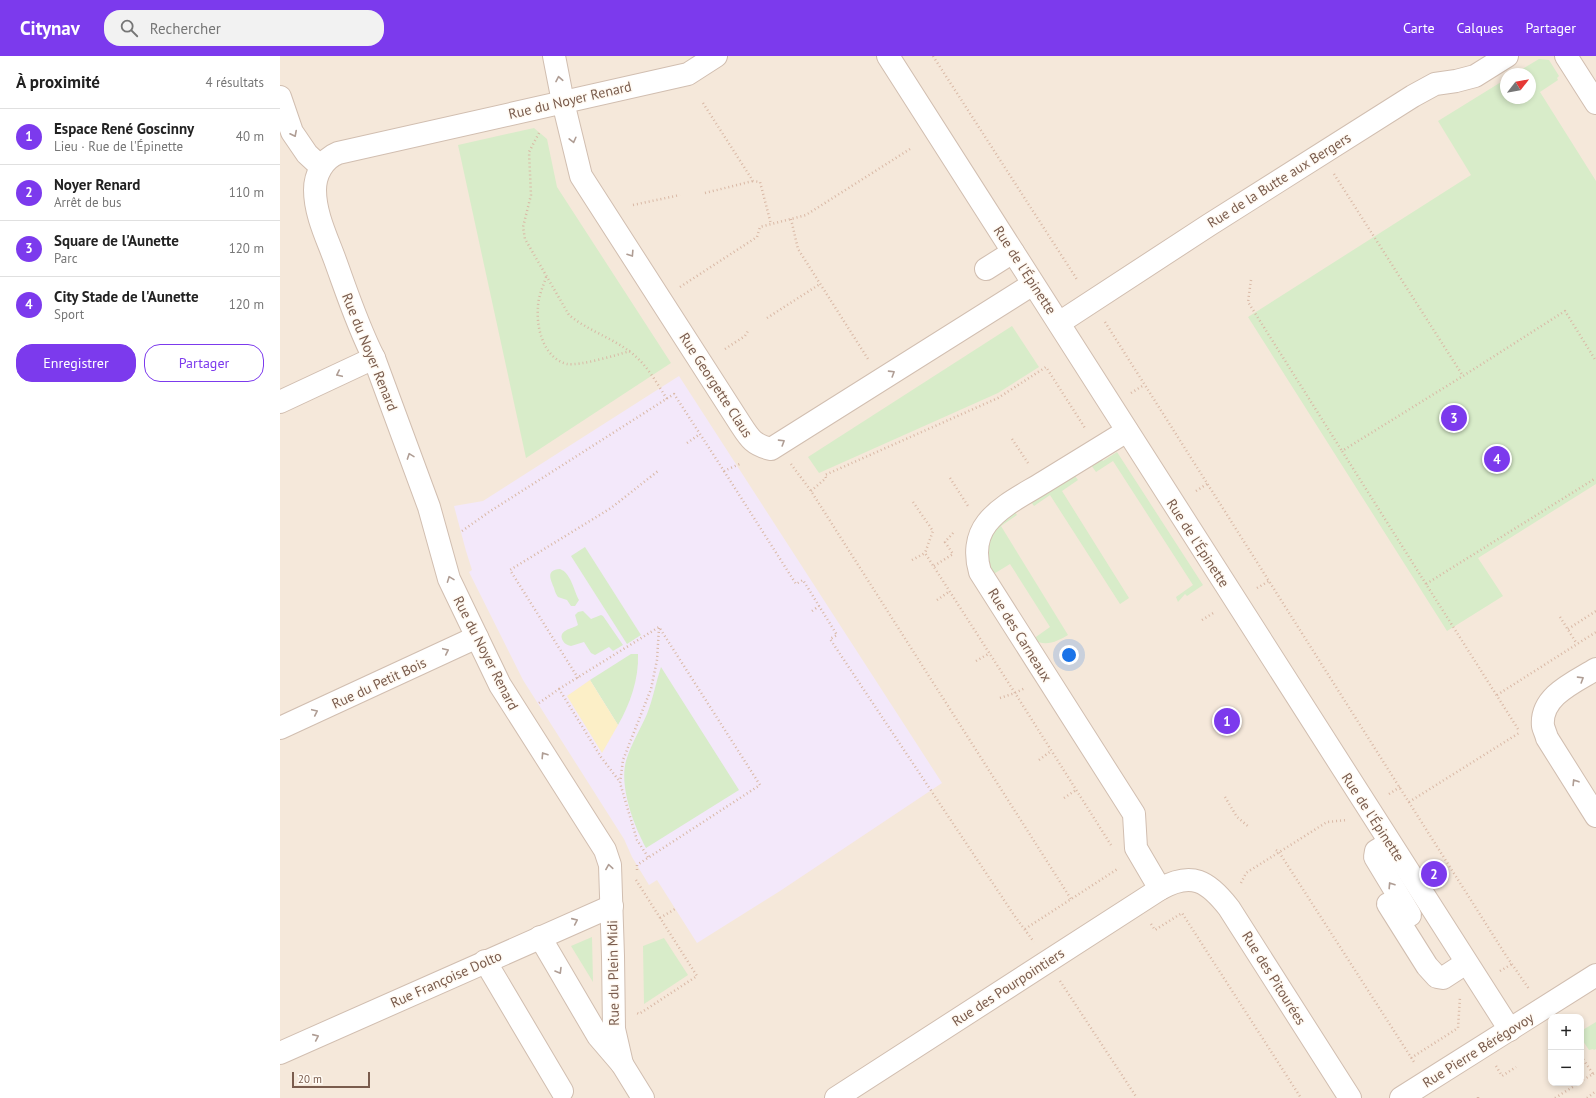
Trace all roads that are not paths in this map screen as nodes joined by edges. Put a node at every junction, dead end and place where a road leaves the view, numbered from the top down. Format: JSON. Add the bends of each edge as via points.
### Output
{"nodes":[{"id":1,"x":554,"y":56,"type":"edge"},
{"id":2,"x":716,"y":56,"type":"edge"},
{"id":3,"x":888,"y":56,"type":"edge"},
{"id":4,"x":1507,"y":56,"type":"edge"},
{"id":5,"x":1566,"y":56,"type":"edge"},
{"id":6,"x":280,"y":97,"type":"edge"},
{"id":7,"x":563,"y":102,"type":"junction"},
{"id":8,"x":1596,"y":103,"type":"edge"},
{"id":9,"x":321,"y":167,"type":"junction"},
{"id":10,"x":1013,"y":252,"type":"junction"},
{"id":11,"x":986,"y":269,"type":"dead end"},
{"id":12,"x":1033,"y":284,"type":"junction"},
{"id":13,"x":1059,"y":323,"type":"junction"},
{"id":14,"x":374,"y":358,"type":"junction"},
{"id":15,"x":281,"y":399,"type":"edge"},
{"id":16,"x":1127,"y":431,"type":"junction"},
{"id":17,"x":477,"y":637,"type":"junction"},
{"id":18,"x":1596,"y":669,"type":"edge"},
{"id":19,"x":280,"y":728,"type":"edge"},
{"id":20,"x":1596,"y":816,"type":"edge"},
{"id":21,"x":1389,"y":842,"type":"junction"},
{"id":22,"x":1181,"y":880,"type":"joint"},
{"id":23,"x":1160,"y":889,"type":"junction"},
{"id":24,"x":1388,"y":904,"type":"dead end"},
{"id":25,"x":612,"y":906,"type":"junction"},
{"id":26,"x":1420,"y":930,"type":"dead end"},
{"id":27,"x":540,"y":937,"type":"junction"},
{"id":28,"x":486,"y":962,"type":"junction"},
{"id":29,"x":1466,"y":964,"type":"junction"},
{"id":30,"x":1596,"y":975,"type":"edge"},
{"id":31,"x":1510,"y":1030,"type":"junction"},
{"id":32,"x":280,"y":1053,"type":"edge"},
{"id":33,"x":622,"y":1064,"type":"junction"},
{"id":34,"x":562,"y":1091,"type":"dead end"},
{"id":35,"x":642,"y":1098,"type":"edge"},
{"id":36,"x":836,"y":1098,"type":"edge"},
{"id":37,"x":1350,"y":1098,"type":"edge"},
{"id":38,"x":1401,"y":1098,"type":"edge"}],
"edges":[{"from":7,"to":1,"type":"street","name":"Rue Georgette Claus","one_way":true},
{"from":2,"to":7,"type":"street","name":"Rue du Noyer Renard","via":[[688,74]]},
{"from":3,"to":10,"type":"street","name":"Rue de l'Épinette"},
{"from":4,"to":13,"type":"street","name":"Rue de la Butte aux Bergers","via":[[1475,76],[1435,84],[1413,96]]},
{"from":5,"to":8,"type":"street"},
{"from":6,"to":9,"type":"street","one_way":true,"via":[[292,132],[307,154]]},
{"from":7,"to":9,"type":"street","name":"Rue du Noyer Renard","via":[[344,151],[332,155]]},
{"from":7,"to":12,"type":"street","name":"Rue Georgette Claus","one_way":true,"via":[[581,176],[744,430],[752,441],[761,446],[771,449]]},
{"from":9,"to":14,"type":"street","name":"Rue du Noyer Renard","via":[[314,189],[316,205],[363,336]]},
{"from":10,"to":11,"type":"street"},
{"from":10,"to":12,"type":"street","name":"Rue de l'Épinette"},
{"from":12,"to":13,"type":"street","name":"Rue de l'Épinette"},
{"from":13,"to":16,"type":"street","name":"Rue de l'Épinette"},
{"from":14,"to":15,"type":"street","one_way":true},
{"from":17,"to":14,"type":"street","name":"Rue du Noyer Renard","one_way":true,"via":[[449,579],[429,507]]},
{"from":16,"to":21,"type":"street","name":"Rue de l'Épinette"},
{"from":16,"to":23,"type":"street","name":"Rue des Carneaux","via":[[995,514],[979,538],[977,558],[980,572],[1134,814],[1136,848]]},
{"from":19,"to":17,"type":"street","name":"Rue du Petit Bois","one_way":true},
{"from":25,"to":17,"type":"street","name":"Rue du Noyer Renard","one_way":true,"via":[[610,865],[605,850],[500,685]]},
{"from":20,"to":18,"type":"street","one_way":true,"via":[[1547,738],[1543,726],[1546,706],[1554,696]]},
{"from":26,"to":21,"type":"street","one_way":true,"via":[[1375,857],[1376,851]]},
{"from":21,"to":29,"type":"street","name":"Rue de l'Épinette"},
{"from":22,"to":23,"type":"street","name":"Rue des Pourpointiers"},
{"from":22,"to":37,"type":"street","name":"Rue des Pitourées","via":[[1205,884],[1217,893],[1229,908]]},
{"from":23,"to":36,"type":"street","name":"Rue des Pourpointiers"},
{"from":24,"to":29,"type":"street","via":[[1427,966],[1437,977],[1443,978]]},
{"from":27,"to":25,"type":"street","name":"Rue Françoise Dolto","one_way":true},
{"from":25,"to":33,"type":"street","name":"Rue du Plein Midi","via":[[614,1029]]},
{"from":27,"to":28,"type":"street","name":"Rue Françoise Dolto"},
{"from":27,"to":33,"type":"street","name":"Rue du Plein Midi","one_way":true,"via":[[598,1036]]},
{"from":32,"to":28,"type":"street","name":"Rue Françoise Dolto","one_way":true},
{"from":28,"to":34,"type":"street"},
{"from":29,"to":31,"type":"street","name":"Rue de l'Épinette"},
{"from":30,"to":31,"type":"street","name":"Rue Pierre Bérégovoy"},
{"from":31,"to":38,"type":"street","name":"Rue Pierre Bérégovoy"},
{"from":33,"to":35,"type":"street","name":"Rue du Plein Midi"}]}
